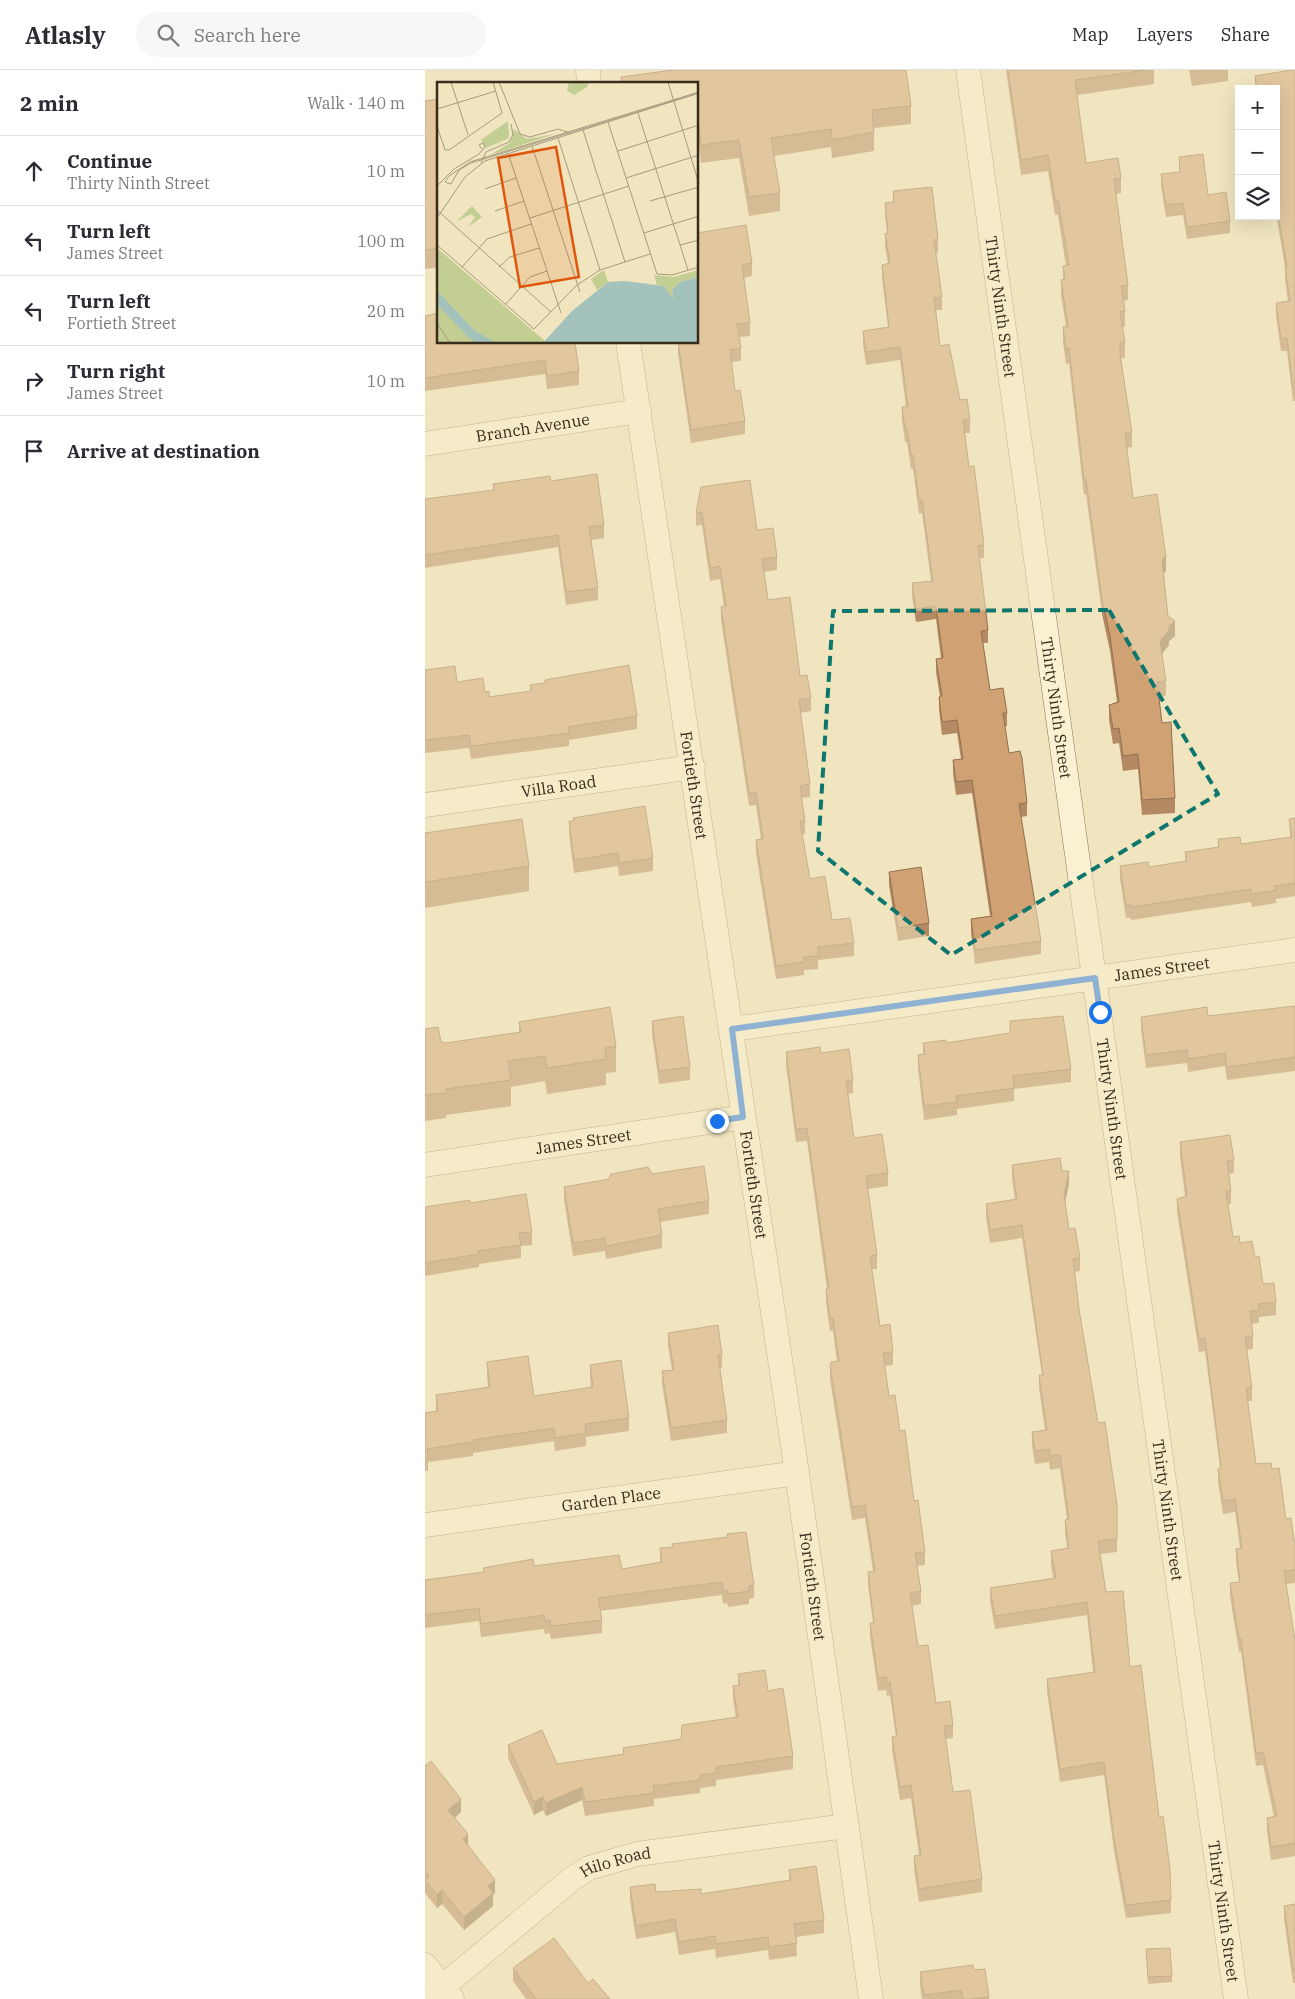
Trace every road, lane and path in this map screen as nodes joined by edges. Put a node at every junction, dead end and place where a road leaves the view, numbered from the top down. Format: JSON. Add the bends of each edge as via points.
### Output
{"nodes":[{"id":1,"x":968,"y":70,"type":"edge"},
{"id":2,"x":629,"y":344,"type":"edge"},
{"id":3,"x":639,"y":412,"type":"junction"},
{"id":4,"x":425,"y":444,"type":"edge"},
{"id":5,"x":693,"y":766,"type":"junction"},
{"id":6,"x":425,"y":805,"type":"edge"},
{"id":7,"x":1295,"y":950,"type":"edge"},
{"id":8,"x":1095,"y":978,"type":"junction"},
{"id":9,"x":732,"y":1029,"type":"junction"},
{"id":10,"x":743,"y":1117,"type":"junction"},
{"id":11,"x":425,"y":1165,"type":"edge"},
{"id":12,"x":797,"y":1473,"type":"junction"},
{"id":13,"x":425,"y":1525,"type":"edge"},
{"id":14,"x":846,"y":1826,"type":"junction"},
{"id":15,"x":425,"y":1965,"type":"edge"},
{"id":16,"x":441,"y":1995,"type":"edge"},
{"id":17,"x":871,"y":1999,"type":"edge"},
{"id":18,"x":1236,"y":1999,"type":"edge"}],
"edges":[{"from":1,"to":8,"type":"street","name":"Thirty Ninth Street"},
{"from":2,"to":3,"type":"street","name":"Fortieth Street"},
{"from":3,"to":4,"type":"street","name":"Branch Avenue"},
{"from":3,"to":5,"type":"street","name":"Fortieth Street"},
{"from":5,"to":6,"type":"street","name":"Villa Road"},
{"from":5,"to":9,"type":"street","name":"Fortieth Street"},
{"from":7,"to":8,"type":"street","name":"James Street"},
{"from":8,"to":9,"type":"street","name":"James Street"},
{"from":8,"to":18,"type":"street","name":"Thirty Ninth Street"},
{"from":9,"to":10,"type":"street","name":"Fortieth Street"},
{"from":10,"to":11,"type":"street","name":"James Street"},
{"from":10,"to":12,"type":"street","name":"Fortieth Street"},
{"from":12,"to":13,"type":"street","name":"Garden Place"},
{"from":12,"to":14,"type":"street","name":"Fortieth Street"},
{"from":14,"to":16,"type":"street","name":"Hilo Road","via":[[637,1854],[589,1868],[573,1878]]},
{"from":14,"to":17,"type":"street","name":"Fortieth Street"},
{"from":15,"to":16,"type":"street"}]}
